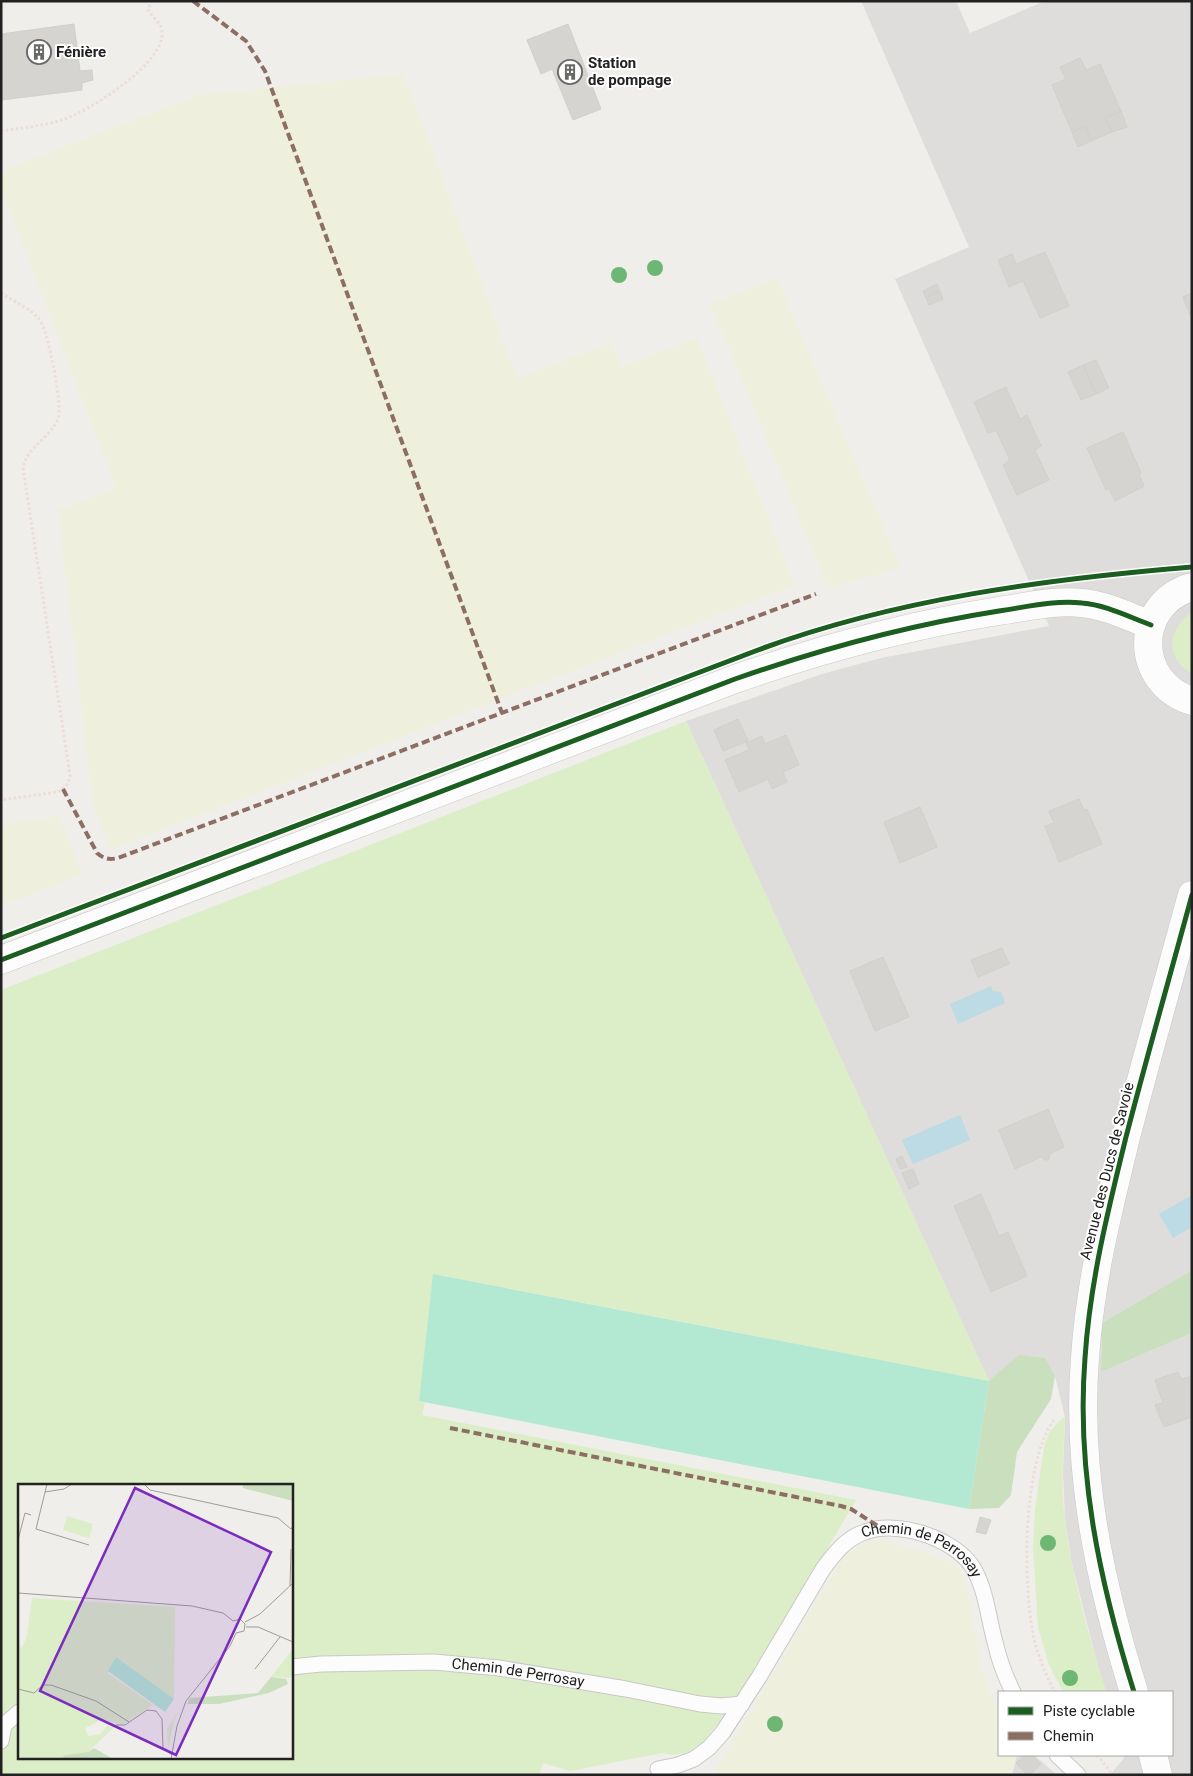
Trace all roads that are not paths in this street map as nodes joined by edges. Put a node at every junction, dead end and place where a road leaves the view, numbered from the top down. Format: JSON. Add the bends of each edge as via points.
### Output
{"nodes":[{"id":1,"x":1192,"y":587,"type":"edge"},
{"id":2,"x":1151,"y":625,"type":"junction"},
{"id":3,"x":1192,"y":701,"type":"edge"},
{"id":4,"x":1192,"y":895,"type":"edge"},
{"id":5,"x":1,"y":960,"type":"edge"},
{"id":6,"x":292,"y":1667,"type":"edge"},
{"id":7,"x":1013,"y":1691,"type":"edge"},
{"id":8,"x":1134,"y":1691,"type":"edge"},
{"id":9,"x":742,"y":1704,"type":"junction"},
{"id":10,"x":18,"y":1713,"type":"edge"},
{"id":11,"x":1,"y":1741,"type":"edge"},
{"id":12,"x":1059,"y":1756,"type":"edge"},
{"id":13,"x":1153,"y":1756,"type":"edge"},
{"id":14,"x":658,"y":1769,"type":"dead end"},
{"id":15,"x":1078,"y":1775,"type":"edge"},
{"id":16,"x":1158,"y":1775,"type":"edge"}],
"edges":[{"from":1,"to":2,"type":"street","via":[[1169,598]]},
{"from":2,"to":3,"type":"street","via":[[1148,651],[1156,675],[1168,689]]},
{"from":2,"to":5,"type":"street","via":[[1095,605],[1057,603],[935,622],[833,647],[726,682]]},
{"from":4,"to":8,"type":"street","name":"Avenue des Ducs de Savoie","via":[[1108,1211],[1097,1262],[1085,1359],[1084,1434],[1095,1539],[1109,1608]]},
{"from":6,"to":9,"type":"lane","name":"Chemin de Perrosay","via":[[434,1662],[499,1668],[700,1704]]},
{"from":7,"to":9,"type":"lane","name":"Chemin de Perrosay","via":[[1002,1669],[987,1604],[972,1566],[962,1554],[930,1537],[897,1528],[881,1528],[864,1532],[836,1552]]},
{"from":9,"to":14,"type":"lane","name":"Chemin de Perrosay","via":[[709,1748],[694,1759]]},
{"from":10,"to":11,"type":"lane","via":[[4,1725]]},
{"from":12,"to":15,"type":"lane"},
{"from":13,"to":16,"type":"street"}]}
